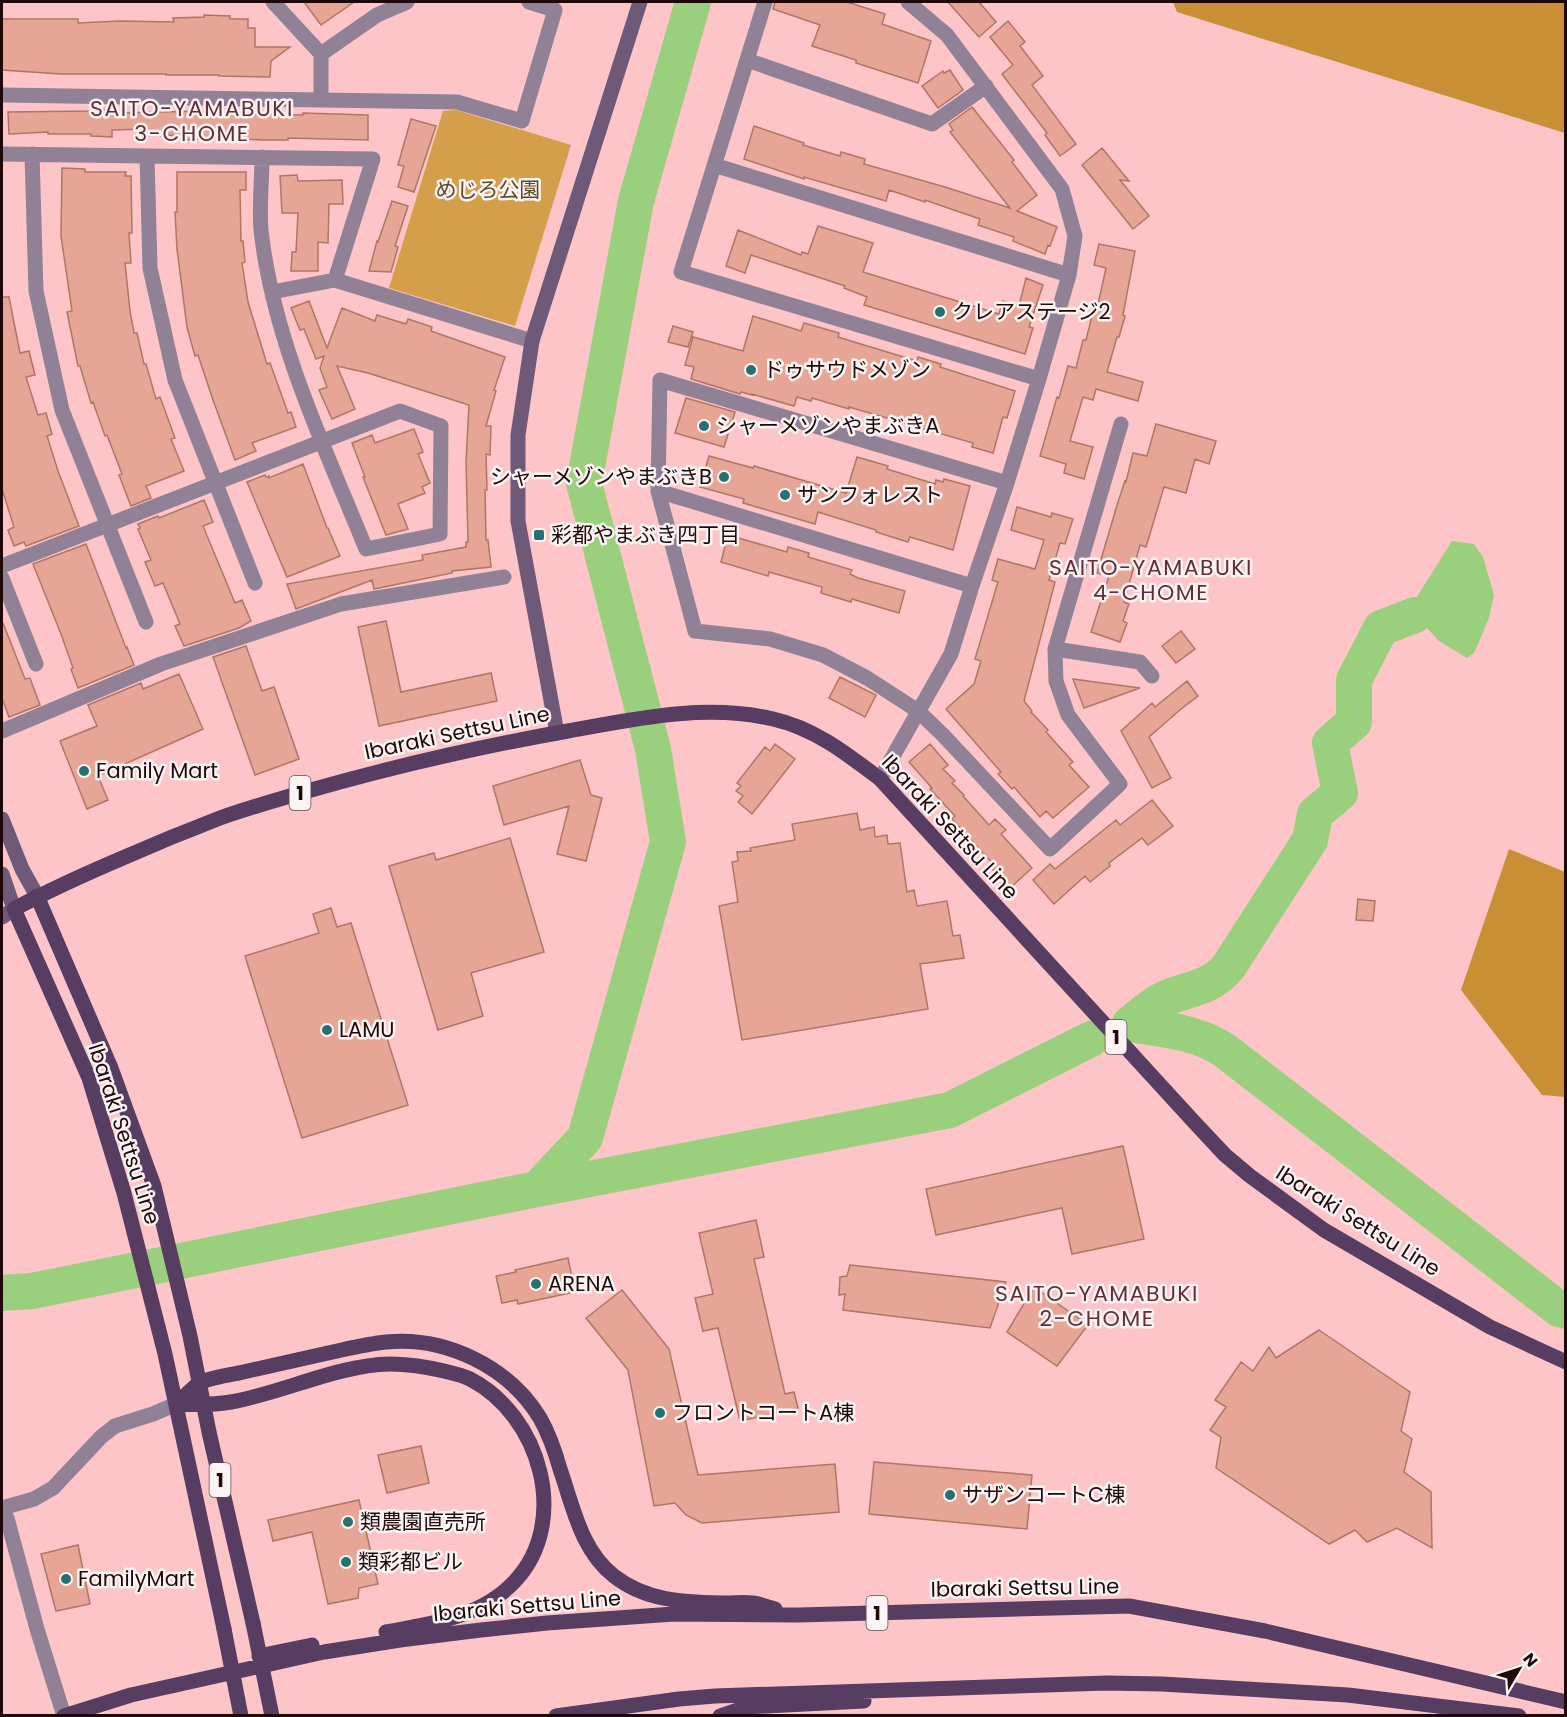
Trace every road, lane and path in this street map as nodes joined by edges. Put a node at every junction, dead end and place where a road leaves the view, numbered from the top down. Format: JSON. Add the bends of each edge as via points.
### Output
{"nodes":[{"id":1,"x":273,"y":2,"type":"edge"},
{"id":2,"x":407,"y":2,"type":"edge"},
{"id":3,"x":529,"y":2,"type":"edge"},
{"id":4,"x":640,"y":2,"type":"edge"},
{"id":5,"x":765,"y":2,"type":"edge"},
{"id":6,"x":909,"y":2,"type":"edge"},
{"id":7,"x":321,"y":54,"type":"junction"},
{"id":8,"x":747,"y":60,"type":"junction"},
{"id":9,"x":986,"y":86,"type":"junction"},
{"id":10,"x":2,"y":95,"type":"edge"},
{"id":11,"x":321,"y":100,"type":"junction"},
{"id":12,"x":2,"y":154,"type":"edge"},
{"id":13,"x":33,"y":154,"type":"junction"},
{"id":14,"x":147,"y":156,"type":"junction"},
{"id":15,"x":262,"y":158,"type":"junction"},
{"id":16,"x":714,"y":165,"type":"junction"},
{"id":17,"x":1069,"y":274,"type":"junction"},
{"id":18,"x":335,"y":280,"type":"junction"},
{"id":19,"x":272,"y":292,"type":"junction"},
{"id":20,"x":532,"y":341,"type":"junction"},
{"id":21,"x":1039,"y":378,"type":"junction"},
{"id":22,"x":1121,"y":424,"type":"dead end"},
{"id":23,"x":323,"y":441,"type":"junction"},
{"id":24,"x":216,"y":483,"type":"junction"},
{"id":25,"x":1007,"y":483,"type":"junction"},
{"id":26,"x":658,"y":490,"type":"junction"},
{"id":27,"x":107,"y":525,"type":"junction"},
{"id":28,"x":2,"y":566,"type":"edge"},
{"id":29,"x":2,"y":578,"type":"edge"},
{"id":30,"x":504,"y":578,"type":"dead end"},
{"id":31,"x":255,"y":583,"type":"dead end"},
{"id":32,"x":972,"y":586,"type":"junction"},
{"id":33,"x":146,"y":622,"type":"dead end"},
{"id":34,"x":1055,"y":649,"type":"junction"},
{"id":35,"x":36,"y":664,"type":"dead end"},
{"id":36,"x":1152,"y":676,"type":"dead end"},
{"id":37,"x":918,"y":711,"type":"junction"},
{"id":38,"x":2,"y":731,"type":"edge"},
{"id":39,"x":557,"y":733,"type":"junction"},
{"id":40,"x":880,"y":779,"type":"junction"},
{"id":41,"x":2,"y":819,"type":"edge"},
{"id":42,"x":2,"y":874,"type":"edge"},
{"id":43,"x":37,"y":896,"type":"junction"},
{"id":44,"x":8,"y":913,"type":"edge"},
{"id":45,"x":1566,"y":1362,"type":"edge"},
{"id":46,"x":201,"y":1383,"type":"junction"},
{"id":47,"x":176,"y":1404,"type":"junction"},
{"id":48,"x":205,"y":1405,"type":"junction"},
{"id":49,"x":4,"y":1513,"type":"edge"},
{"id":50,"x":799,"y":1615,"type":"junction"},
{"id":51,"x":183,"y":1683,"type":"junction"},
{"id":52,"x":1107,"y":1683,"type":"junction"},
{"id":53,"x":1566,"y":1702,"type":"edge"},
{"id":54,"x":64,"y":1716,"type":"edge"},
{"id":55,"x":241,"y":1716,"type":"edge"},
{"id":56,"x":272,"y":1716,"type":"edge"},
{"id":57,"x":556,"y":1716,"type":"edge"},
{"id":58,"x":720,"y":1716,"type":"edge"},
{"id":59,"x":1519,"y":1716,"type":"edge"}],
"edges":[{"from":1,"to":7,"type":"street"},
{"from":2,"to":7,"type":"street","via":[[368,21]]},
{"from":3,"to":11,"type":"street","via":[[555,10],[522,121],[457,102]]},
{"from":4,"to":20,"type":"street"},
{"from":5,"to":8,"type":"street"},
{"from":6,"to":9,"type":"street","via":[[947,35]]},
{"from":7,"to":11,"type":"street"},
{"from":8,"to":9,"type":"street","via":[[932,124]]},
{"from":8,"to":16,"type":"street"},
{"from":9,"to":17,"type":"street","via":[[1062,189],[1074,236]]},
{"from":10,"to":11,"type":"street"},
{"from":12,"to":13,"type":"street"},
{"from":13,"to":14,"type":"street"},
{"from":13,"to":27,"type":"street","via":[[36,291],[62,410]]},
{"from":14,"to":15,"type":"street"},
{"from":14,"to":24,"type":"street","via":[[150,268],[175,380]]},
{"from":15,"to":18,"type":"street","via":[[373,159]]},
{"from":15,"to":19,"type":"street","via":[[261,229]]},
{"from":16,"to":17,"type":"street"},
{"from":16,"to":21,"type":"street","via":[[681,272]]},
{"from":17,"to":21,"type":"street"},
{"from":18,"to":19,"type":"street"},
{"from":18,"to":20,"type":"street"},
{"from":19,"to":23,"type":"street","via":[[291,363]]},
{"from":20,"to":39,"type":"street","via":[[518,435],[518,521]]},
{"from":21,"to":25,"type":"street"},
{"from":22,"to":34,"type":"street"},
{"from":23,"to":23,"type":"street","via":[[400,411],[441,426],[440,534],[366,549]]},
{"from":23,"to":24,"type":"street"},
{"from":24,"to":27,"type":"street"},
{"from":24,"to":31,"type":"street"},
{"from":25,"to":26,"type":"street","via":[[660,380]]},
{"from":25,"to":32,"type":"street"},
{"from":26,"to":32,"type":"street"},
{"from":26,"to":37,"type":"street","via":[[695,631],[770,639],[823,655]]},
{"from":27,"to":28,"type":"street"},
{"from":27,"to":33,"type":"street"},
{"from":29,"to":35,"type":"street"},
{"from":30,"to":38,"type":"street","via":[[341,604],[160,664]]},
{"from":32,"to":37,"type":"street","via":[[951,654]]},
{"from":34,"to":36,"type":"street","via":[[1140,662]]},
{"from":34,"to":37,"type":"street","via":[[1056,681],[1068,714],[1120,784],[1050,849]]},
{"from":37,"to":40,"type":"street"},
{"from":39,"to":40,"type":"main road","name":"Ibaraki Settsu Line","number":"1","via":[[687,713],[773,718],[840,748]]},
{"from":39,"to":43,"type":"main road","name":"Ibaraki Settsu Line","number":"1","via":[[363,775],[234,814]]},
{"from":40,"to":45,"type":"main road","name":"Ibaraki Settsu Line","number":"1","via":[[1225,1155],[1324,1230],[1490,1327]]},
{"from":41,"to":43,"type":"street"},
{"from":42,"to":44,"type":"street"},
{"from":43,"to":44,"type":"main road","name":"Ibaraki Settsu Line","number":"1"},
{"from":43,"to":46,"type":"main road","name":"Ibaraki Settsu Line","number":"1","via":[[111,1068],[154,1186]]},
{"from":44,"to":47,"type":"main road","name":"Ibaraki Settsu Line","number":"1","via":[[88,1078],[124,1193]]},
{"from":46,"to":47,"type":"main road","name":"Ibaraki Settsu Line","number":"1"},
{"from":46,"to":48,"type":"main road","name":"Ibaraki Settsu Line","number":"1"},
{"from":46,"to":50,"type":"main road","name":"Ibaraki Settsu Line","number":"1","via":[[385,1342],[423,1344],[459,1352],[510,1382],[531,1405],[551,1441],[581,1530],[594,1555],[613,1576],[628,1587],[664,1599],[753,1603]]},
{"from":47,"to":48,"type":"main road","name":"Ibaraki Settsu Line","number":"1"},
{"from":47,"to":49,"type":"street","via":[[116,1426],[53,1488]]},
{"from":47,"to":55,"type":"main road","name":"Ibaraki Settsu Line","number":"1","bridge":true},
{"from":48,"to":51,"type":"main road","name":"Ibaraki Settsu Line","number":"1","via":[[388,1364],[468,1378],[497,1398],[522,1427],[538,1464],[544,1508],[537,1544],[525,1568],[508,1588],[471,1611],[436,1623],[245,1659]]},
{"from":48,"to":56,"type":"main road","name":"Ibaraki Settsu Line","number":"1","bridge":true},
{"from":49,"to":54,"type":"street"},
{"from":50,"to":51,"type":"main road","name":"Ibaraki Settsu Line","number":"1","via":[[674,1614],[481,1630],[324,1652]]},
{"from":50,"to":53,"type":"main road","name":"Ibaraki Settsu Line","number":"1","via":[[1130,1606],[1265,1630]]},
{"from":51,"to":54,"type":"main road","name":"Ibaraki Settsu Line","number":"1"},
{"from":52,"to":57,"type":"main road","via":[[715,1696]]},
{"from":52,"to":58,"type":"main road","via":[[1010,1694],[746,1707]]},
{"from":52,"to":59,"type":"main road","via":[[1348,1695]]}]}
